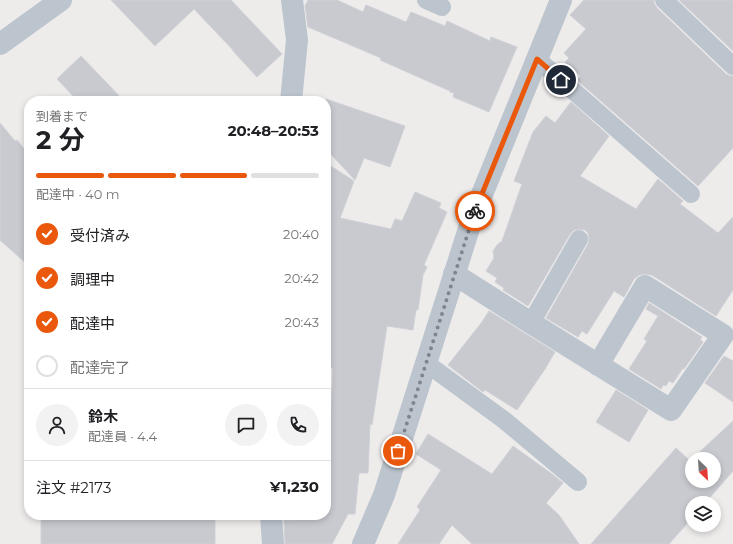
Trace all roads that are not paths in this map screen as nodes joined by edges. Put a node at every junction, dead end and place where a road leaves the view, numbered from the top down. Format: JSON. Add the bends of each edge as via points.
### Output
{"nodes":[{"id":1,"x":61,"y":0,"type":"edge"},
{"id":2,"x":292,"y":0,"type":"edge"},
{"id":3,"x":426,"y":0,"type":"edge"},
{"id":4,"x":562,"y":0,"type":"edge"},
{"id":5,"x":664,"y":0,"type":"edge"},
{"id":6,"x":442,"y":7,"type":"dead end"},
{"id":7,"x":0,"y":44,"type":"edge"},
{"id":8,"x":537,"y":59,"type":"junction"},
{"id":9,"x":733,"y":66,"type":"edge"},
{"id":10,"x":291,"y":96,"type":"edge"},
{"id":11,"x":691,"y":194,"type":"dead end"},
{"id":12,"x":580,"y":239,"type":"dead end"},
{"id":13,"x":454,"y":274,"type":"junction"},
{"id":14,"x":531,"y":323,"type":"junction"},
{"id":15,"x":426,"y":363,"type":"junction"},
{"id":16,"x":598,"y":364,"type":"junction"},
{"id":17,"x":578,"y":482,"type":"dead end"},
{"id":18,"x":271,"y":520,"type":"edge"},
{"id":19,"x":273,"y":544,"type":"edge"},
{"id":20,"x":363,"y":544,"type":"edge"}],
"edges":[{"from":1,"to":7,"type":"street"},
{"from":2,"to":10,"type":"street","via":[[297,40]]},
{"from":3,"to":6,"type":"lane"},
{"from":4,"to":8,"type":"street"},
{"from":5,"to":9,"type":"lane"},
{"from":8,"to":11,"type":"lane"},
{"from":8,"to":13,"type":"street","via":[[472,219]]},
{"from":12,"to":14,"type":"lane"},
{"from":13,"to":14,"type":"street"},
{"from":13,"to":15,"type":"street"},
{"from":14,"to":16,"type":"street"},
{"from":15,"to":17,"type":"lane","via":[[504,420]]},
{"from":15,"to":20,"type":"street","via":[[384,495]]},
{"from":16,"to":16,"type":"street","via":[[644,286],[723,335],[671,410]]},
{"from":18,"to":19,"type":"street"}]}
